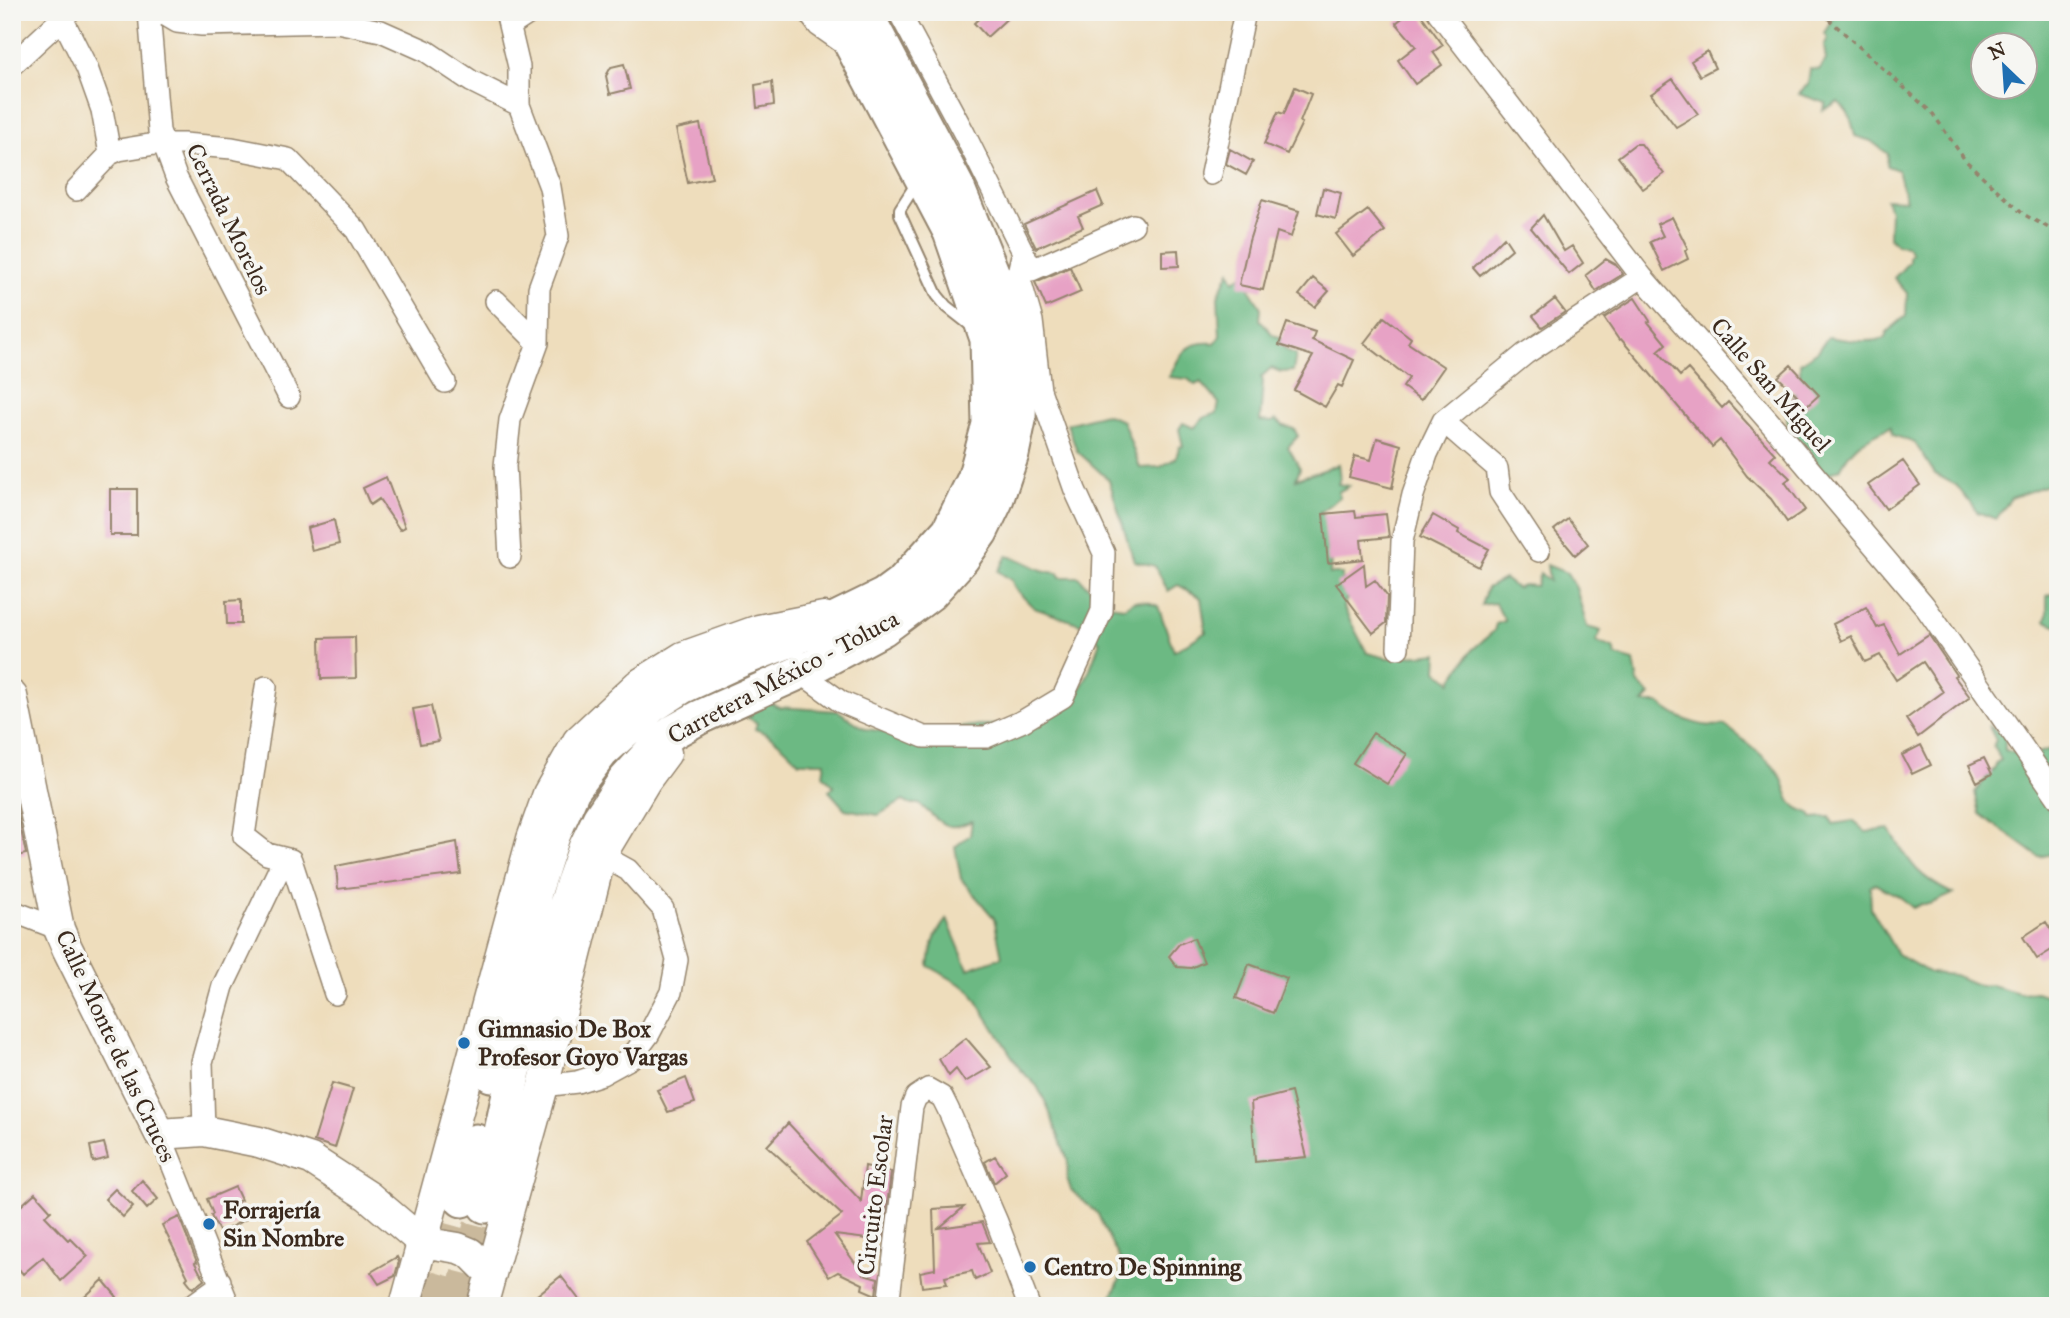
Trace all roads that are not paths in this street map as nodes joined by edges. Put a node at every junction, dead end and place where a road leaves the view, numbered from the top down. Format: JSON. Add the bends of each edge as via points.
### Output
{"nodes":[{"id":1,"x":149,"y":12,"type":"edge"},
{"id":2,"x":160,"y":12,"type":"edge"},
{"id":3,"x":531,"y":12,"type":"edge"},
{"id":4,"x":808,"y":12,"type":"edge"},
{"id":5,"x":834,"y":12,"type":"edge"},
{"id":6,"x":864,"y":12,"type":"edge"},
{"id":7,"x":899,"y":12,"type":"edge"},
{"id":8,"x":1245,"y":12,"type":"edge"},
{"id":9,"x":1438,"y":12,"type":"edge"},
{"id":10,"x":66,"y":15,"type":"edge"},
{"id":11,"x":508,"y":19,"type":"edge"},
{"id":12,"x":854,"y":52,"type":"junction"},
{"id":13,"x":12,"y":65,"type":"edge"},
{"id":14,"x":519,"y":105,"type":"junction"},
{"id":15,"x":164,"y":144,"type":"junction"},
{"id":16,"x":110,"y":153,"type":"junction"},
{"id":17,"x":1212,"y":174,"type":"dead end"},
{"id":18,"x":76,"y":190,"type":"dead end"},
{"id":19,"x":1133,"y":225,"type":"dead end"},
{"id":20,"x":1028,"y":261,"type":"junction"},
{"id":21,"x":1642,"y":277,"type":"junction"},
{"id":22,"x":496,"y":301,"type":"dead end"},
{"id":23,"x":538,"y":344,"type":"junction"},
{"id":24,"x":446,"y":382,"type":"dead end"},
{"id":25,"x":289,"y":397,"type":"dead end"},
{"id":26,"x":1443,"y":421,"type":"junction"},
{"id":27,"x":1539,"y":551,"type":"dead end"},
{"id":28,"x":510,"y":556,"type":"dead end"},
{"id":29,"x":855,"y":611,"type":"junction"},
{"id":30,"x":1398,"y":648,"type":"dead end"},
{"id":31,"x":800,"y":672,"type":"junction"},
{"id":32,"x":266,"y":687,"type":"dead end"},
{"id":33,"x":12,"y":696,"type":"edge"},
{"id":34,"x":688,"y":723,"type":"junction"},
{"id":35,"x":2058,"y":797,"type":"edge"},
{"id":36,"x":601,"y":855,"type":"junction"},
{"id":37,"x":284,"y":859,"type":"junction"},
{"id":38,"x":12,"y":911,"type":"edge"},
{"id":39,"x":59,"y":929,"type":"junction"},
{"id":40,"x":335,"y":995,"type":"dead end"},
{"id":41,"x":543,"y":1086,"type":"junction"},
{"id":42,"x":204,"y":1131,"type":"junction"},
{"id":43,"x":160,"y":1134,"type":"junction"},
{"id":44,"x":422,"y":1242,"type":"junction"},
{"id":45,"x":491,"y":1275,"type":"junction"},
{"id":46,"x":220,"y":1282,"type":"junction"},
{"id":47,"x":191,"y":1306,"type":"edge"},
{"id":48,"x":229,"y":1306,"type":"edge"},
{"id":49,"x":405,"y":1306,"type":"edge"},
{"id":50,"x":482,"y":1306,"type":"edge"},
{"id":51,"x":888,"y":1306,"type":"edge"},
{"id":52,"x":1029,"y":1306,"type":"edge"}],
"edges":[{"from":1,"to":15,"type":"street","name":"Cerrada Morelos","via":[[159,131]]},
{"from":2,"to":14,"type":"street","via":[[177,22],[202,25],[337,22],[381,31],[426,51]]},
{"from":3,"to":11,"type":"street"},
{"from":4,"to":12,"type":"street"},
{"from":5,"to":12,"type":"main road","name":"Carretera México - Toluca"},
{"from":6,"to":31,"type":"main road","name":"Carretera México - Toluca","via":[[957,186],[1008,311],[1020,380],[1019,419],[996,501],[962,559],[930,594],[883,629]]},
{"from":7,"to":20,"type":"street"},
{"from":8,"to":17,"type":"street"},
{"from":9,"to":21,"type":"street","name":"Calle San Miguel"},
{"from":10,"to":13,"type":"street"},
{"from":10,"to":16,"type":"street","via":[[102,110]]},
{"from":11,"to":14,"type":"street","via":[[519,67]]},
{"from":12,"to":29,"type":"main road","name":"Carretera México - Toluca","via":[[950,232],[986,339],[989,424],[967,496],[949,530],[902,581]]},
{"from":14,"to":23,"type":"street","via":[[550,187],[558,236],[539,288]]},
{"from":15,"to":16,"type":"street"},
{"from":15,"to":24,"type":"street","via":[[232,148],[288,159],[356,230]]},
{"from":15,"to":25,"type":"street","name":"Cerrada Morelos","via":[[176,177]]},
{"from":16,"to":18,"type":"street"},
{"from":19,"to":20,"type":"street"},
{"from":20,"to":31,"type":"street","via":[[1018,273],[1032,321],[1040,390],[1075,490],[1104,553],[1102,611],[1063,697],[986,737],[924,737],[841,702]]},
{"from":21,"to":26,"type":"street","via":[[1525,354]]},
{"from":21,"to":35,"type":"street","name":"Calle San Miguel","via":[[1924,605]]},
{"from":22,"to":23,"type":"street"},
{"from":23,"to":28,"type":"street","via":[[510,420],[505,466]]},
{"from":26,"to":27,"type":"street","via":[[1497,468],[1500,492]]},
{"from":26,"to":30,"type":"street","via":[[1427,454],[1402,541]]},
{"from":29,"to":34,"type":"main road","name":"Carretera México - Toluca","via":[[726,666],[652,706],[602,752],[573,790],[536,888],[473,1203],[585,848],[625,780],[656,746]]},
{"from":29,"to":44,"type":"street","via":[[759,630],[683,657],[638,685],[578,741],[548,794],[532,839]]},
{"from":31,"to":34,"type":"main road","name":"Carretera México - Toluca"},
{"from":32,"to":37,"type":"street","via":[[244,836],[267,854]]},
{"from":33,"to":39,"type":"street","name":"Calle Monte de las Cruces"},
{"from":34,"to":36,"type":"street","via":[[646,780]]},
{"from":36,"to":41,"type":"street"},
{"from":36,"to":41,"type":"street","via":[[628,870],[663,909],[677,960],[671,992],[631,1058],[577,1082]]},
{"from":37,"to":40,"type":"street","via":[[291,860]]},
{"from":37,"to":42,"type":"street","via":[[223,986],[202,1062]]},
{"from":38,"to":39,"type":"street"},
{"from":39,"to":43,"type":"street","name":"Calle Monte de las Cruces"},
{"from":41,"to":45,"type":"street"},
{"from":42,"to":43,"type":"street"},
{"from":42,"to":44,"type":"street","via":[[311,1159],[368,1196]]},
{"from":43,"to":46,"type":"street","name":"Calle Monte de las Cruces"},
{"from":44,"to":45,"type":"street","via":[[470,1253]]},
{"from":44,"to":49,"type":"street"},
{"from":45,"to":50,"type":"street"},
{"from":46,"to":47,"type":"street"},
{"from":46,"to":48,"type":"street","name":"Calle Monte de las Cruces"},
{"from":51,"to":52,"type":"street","name":"Circuito Escolar","via":[[912,1107],[928,1088],[942,1097],[948,1109]]}]}
